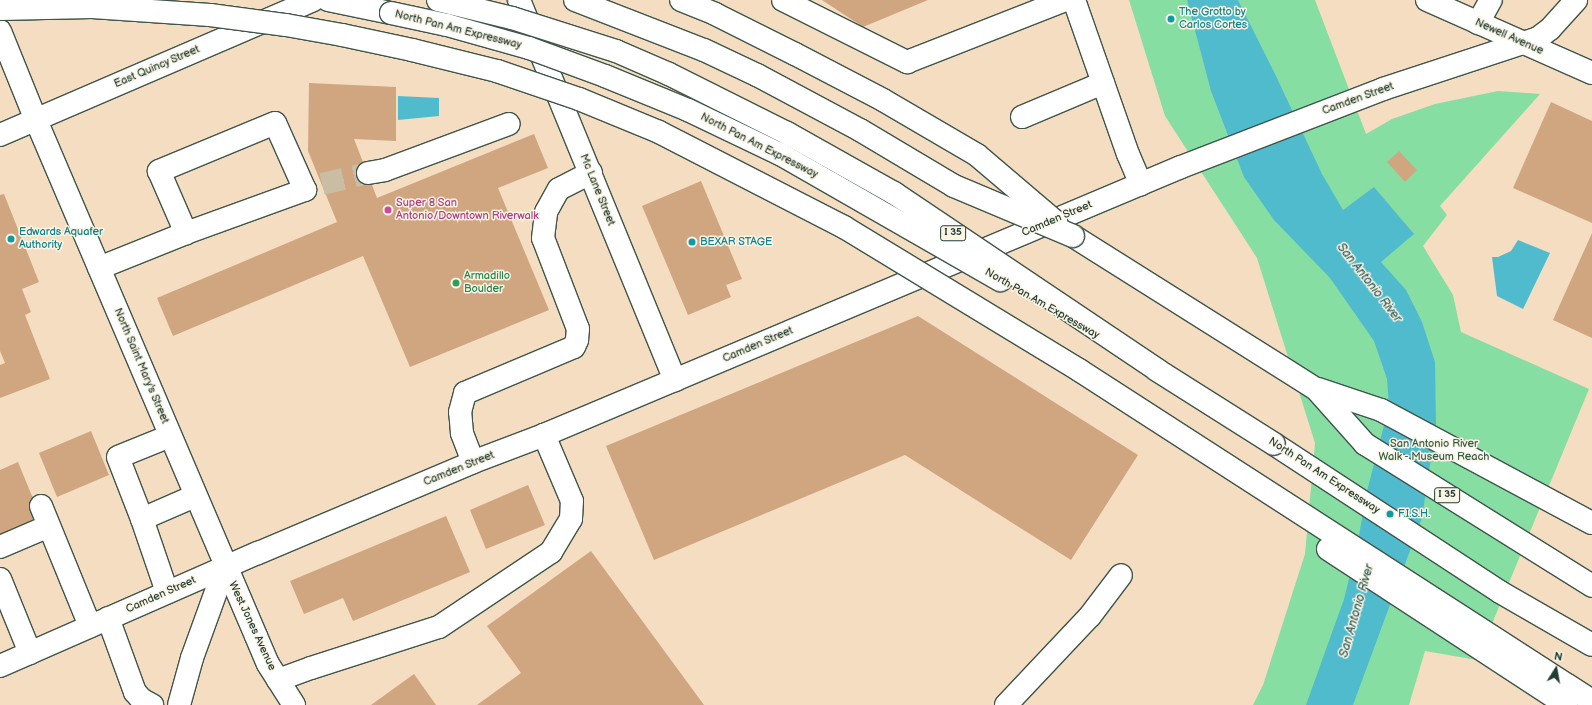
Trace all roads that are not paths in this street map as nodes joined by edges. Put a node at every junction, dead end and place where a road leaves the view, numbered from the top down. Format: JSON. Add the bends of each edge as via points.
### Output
{"nodes":[{"id":1,"x":313,"y":0,"type":"edge"},
{"id":2,"x":328,"y":0,"type":"edge"},
{"id":3,"x":438,"y":0,"type":"edge"},
{"id":4,"x":519,"y":0,"type":"edge"},
{"id":5,"x":575,"y":0,"type":"edge"},
{"id":6,"x":681,"y":0,"type":"edge"},
{"id":7,"x":783,"y":0,"type":"edge"},
{"id":8,"x":1065,"y":0,"type":"edge"},
{"id":9,"x":1074,"y":0,"type":"edge"},
{"id":10,"x":1427,"y":0,"type":"edge"},
{"id":11,"x":1491,"y":0,"type":"edge"},
{"id":12,"x":1576,"y":0,"type":"edge"},
{"id":13,"x":0,"y":9,"type":"edge"},
{"id":14,"x":1478,"y":23,"type":"junction"},
{"id":15,"x":2,"y":41,"type":"edge"},
{"id":16,"x":1524,"y":43,"type":"junction"},
{"id":17,"x":1592,"y":73,"type":"edge"},
{"id":18,"x":1104,"y":83,"type":"junction"},
{"id":19,"x":1022,"y":117,"type":"dead end"},
{"id":20,"x":36,"y":120,"type":"junction"},
{"id":21,"x":509,"y":124,"type":"dead end"},
{"id":22,"x":0,"y":135,"type":"edge"},
{"id":23,"x":368,"y":173,"type":"tunnel mouth"},
{"id":24,"x":591,"y":173,"type":"junction"},
{"id":25,"x":1141,"y":184,"type":"junction"},
{"id":26,"x":844,"y":227,"type":"junction"},
{"id":27,"x":186,"y":233,"type":"junction"},
{"id":28,"x":1073,"y":236,"type":"junction"},
{"id":29,"x":99,"y":268,"type":"junction"},
{"id":30,"x":1157,"y":370,"type":"junction"},
{"id":31,"x":675,"y":380,"type":"junction"},
{"id":32,"x":1316,"y":389,"type":"junction"},
{"id":33,"x":544,"y":435,"type":"junction"},
{"id":34,"x":170,"y":436,"type":"junction"},
{"id":35,"x":473,"y":462,"type":"junction"},
{"id":36,"x":195,"y":496,"type":"junction"},
{"id":37,"x":1567,"y":509,"type":"junction"},
{"id":38,"x":1592,"y":518,"type":"edge"},
{"id":39,"x":142,"y":519,"type":"junction"},
{"id":40,"x":1592,"y":523,"type":"edge"},
{"id":41,"x":0,"y":547,"type":"edge"},
{"id":42,"x":225,"y":567,"type":"junction"},
{"id":43,"x":1121,"y":575,"type":"dead end"},
{"id":44,"x":0,"y":579,"type":"edge"},
{"id":45,"x":1592,"y":586,"type":"edge"},
{"id":46,"x":167,"y":592,"type":"junction"},
{"id":47,"x":99,"y":622,"type":"junction"},
{"id":48,"x":1592,"y":645,"type":"edge"},
{"id":49,"x":30,"y":653,"type":"junction"},
{"id":50,"x":0,"y":666,"type":"edge"},
{"id":51,"x":278,"y":680,"type":"junction"},
{"id":52,"x":1592,"y":701,"type":"edge"},
{"id":53,"x":152,"y":705,"type":"edge"},
{"id":54,"x":179,"y":705,"type":"edge"},
{"id":55,"x":294,"y":705,"type":"edge"},
{"id":56,"x":1006,"y":705,"type":"edge"},
{"id":57,"x":1566,"y":705,"type":"edge"}],
"edges":[{"from":1,"to":20,"type":"main road","name":"East Quincy Street"},
{"from":2,"to":30,"type":"main road","name":"North Pan Am Expressway","bridge":true,"via":[[447,25],[529,48],[688,110],[780,154]]},
{"from":3,"to":30,"type":"main road","name":"North Pan Am Expressway","number":"I 35","bridge":true,"via":[[512,18],[616,51],[669,74],[787,133],[894,193]]},
{"from":4,"to":24,"type":"main road","name":"Mc Lane Street"},
{"from":5,"to":28,"type":"main road","number":"I 35","bridge":true,"via":[[704,50],[757,75],[860,130],[954,186]]},
{"from":6,"to":28,"type":"main road","number":"I 35","bridge":true,"via":[[715,14],[883,100],[977,155]]},
{"from":7,"to":8,"type":"main road","via":[[907,62]]},
{"from":9,"to":18,"type":"main road"},
{"from":10,"to":14,"type":"main road","name":"Newell Avenue"},
{"from":11,"to":14,"type":"main road"},
{"from":12,"to":16,"type":"main road","name":"Camden Street","via":[[1550,29],[1538,38]]},
{"from":13,"to":26,"type":"main road","bridge":true,"via":[[92,7],[218,16],[342,35],[497,71],[579,99],[659,132]]},
{"from":14,"to":16,"type":"main road","name":"Newell Avenue"},
{"from":15,"to":20,"type":"main road","name":"North Saint Mary's Street"},
{"from":16,"to":17,"type":"main road","name":"Newell Avenue"},
{"from":16,"to":25,"type":"main road","name":"Camden Street","via":[[1383,89]]},
{"from":18,"to":19,"type":"main road"},
{"from":18,"to":25,"type":"main road"},
{"from":20,"to":22,"type":"main road","name":"East Quincy Street"},
{"from":20,"to":29,"type":"main road","name":"North Saint Mary's Street"},
{"from":21,"to":23,"type":"main road","via":[[385,170]]},
{"from":24,"to":31,"type":"main road","name":"Mc Lane Street"},
{"from":24,"to":35,"type":"main road","via":[[559,189],[546,212],[543,238],[578,330],[577,340],[574,347],[465,393],[460,412],[462,433]]},
{"from":25,"to":31,"type":"main road","name":"Camden Street"},
{"from":26,"to":52,"type":"main road","bridge":true,"via":[[1079,370]]},
{"from":26,"to":57,"type":"main road","bridge":true,"via":[[1072,381]]},
{"from":27,"to":27,"type":"main road","via":[[314,187],[275,123],[159,171]]},
{"from":27,"to":29,"type":"main road"},
{"from":28,"to":32,"type":"main road","number":"I 35"},
{"from":29,"to":34,"type":"main road","name":"North Saint Mary's Street"},
{"from":30,"to":48,"type":"main road","name":"North Pan Am Expressway","number":"I 35","bridge":true,"via":[[1500,592]]},
{"from":31,"to":33,"type":"main road","name":"Camden Street"},
{"from":32,"to":37,"type":"main road","via":[[1382,410],[1484,467]]},
{"from":32,"to":45,"type":"main road","number":"I 35","via":[[1365,444]]},
{"from":33,"to":35,"type":"main road","name":"Camden Street"},
{"from":33,"to":51,"type":"main road","via":[[572,501],[571,519],[551,552],[439,627]]},
{"from":34,"to":36,"type":"main road","name":"North Saint Mary's Street"},
{"from":34,"to":39,"type":"main road","via":[[118,457]]},
{"from":35,"to":42,"type":"main road","name":"Camden Street"},
{"from":36,"to":39,"type":"main road"},
{"from":36,"to":42,"type":"main road","name":"North Saint Mary's Street"},
{"from":37,"to":38,"type":"main road"},
{"from":37,"to":40,"type":"main road"},
{"from":39,"to":46,"type":"main road"},
{"from":41,"to":47,"type":"main road","via":[[45,516]]},
{"from":42,"to":46,"type":"main road","name":"Camden Street"},
{"from":42,"to":51,"type":"main road","name":"West Jones Avenue","via":[[268,664]]},
{"from":42,"to":54,"type":"main road","via":[[192,658]]},
{"from":43,"to":56,"type":"main road","via":[[1090,616]]},
{"from":44,"to":49,"type":"main road"},
{"from":46,"to":47,"type":"main road","name":"Camden Street"},
{"from":47,"to":49,"type":"main road","name":"Camden Street"},
{"from":47,"to":53,"type":"main road","via":[[135,692]]},
{"from":49,"to":50,"type":"main road","name":"Camden Street"},
{"from":51,"to":55,"type":"main road","name":"West Jones Avenue"}]}
